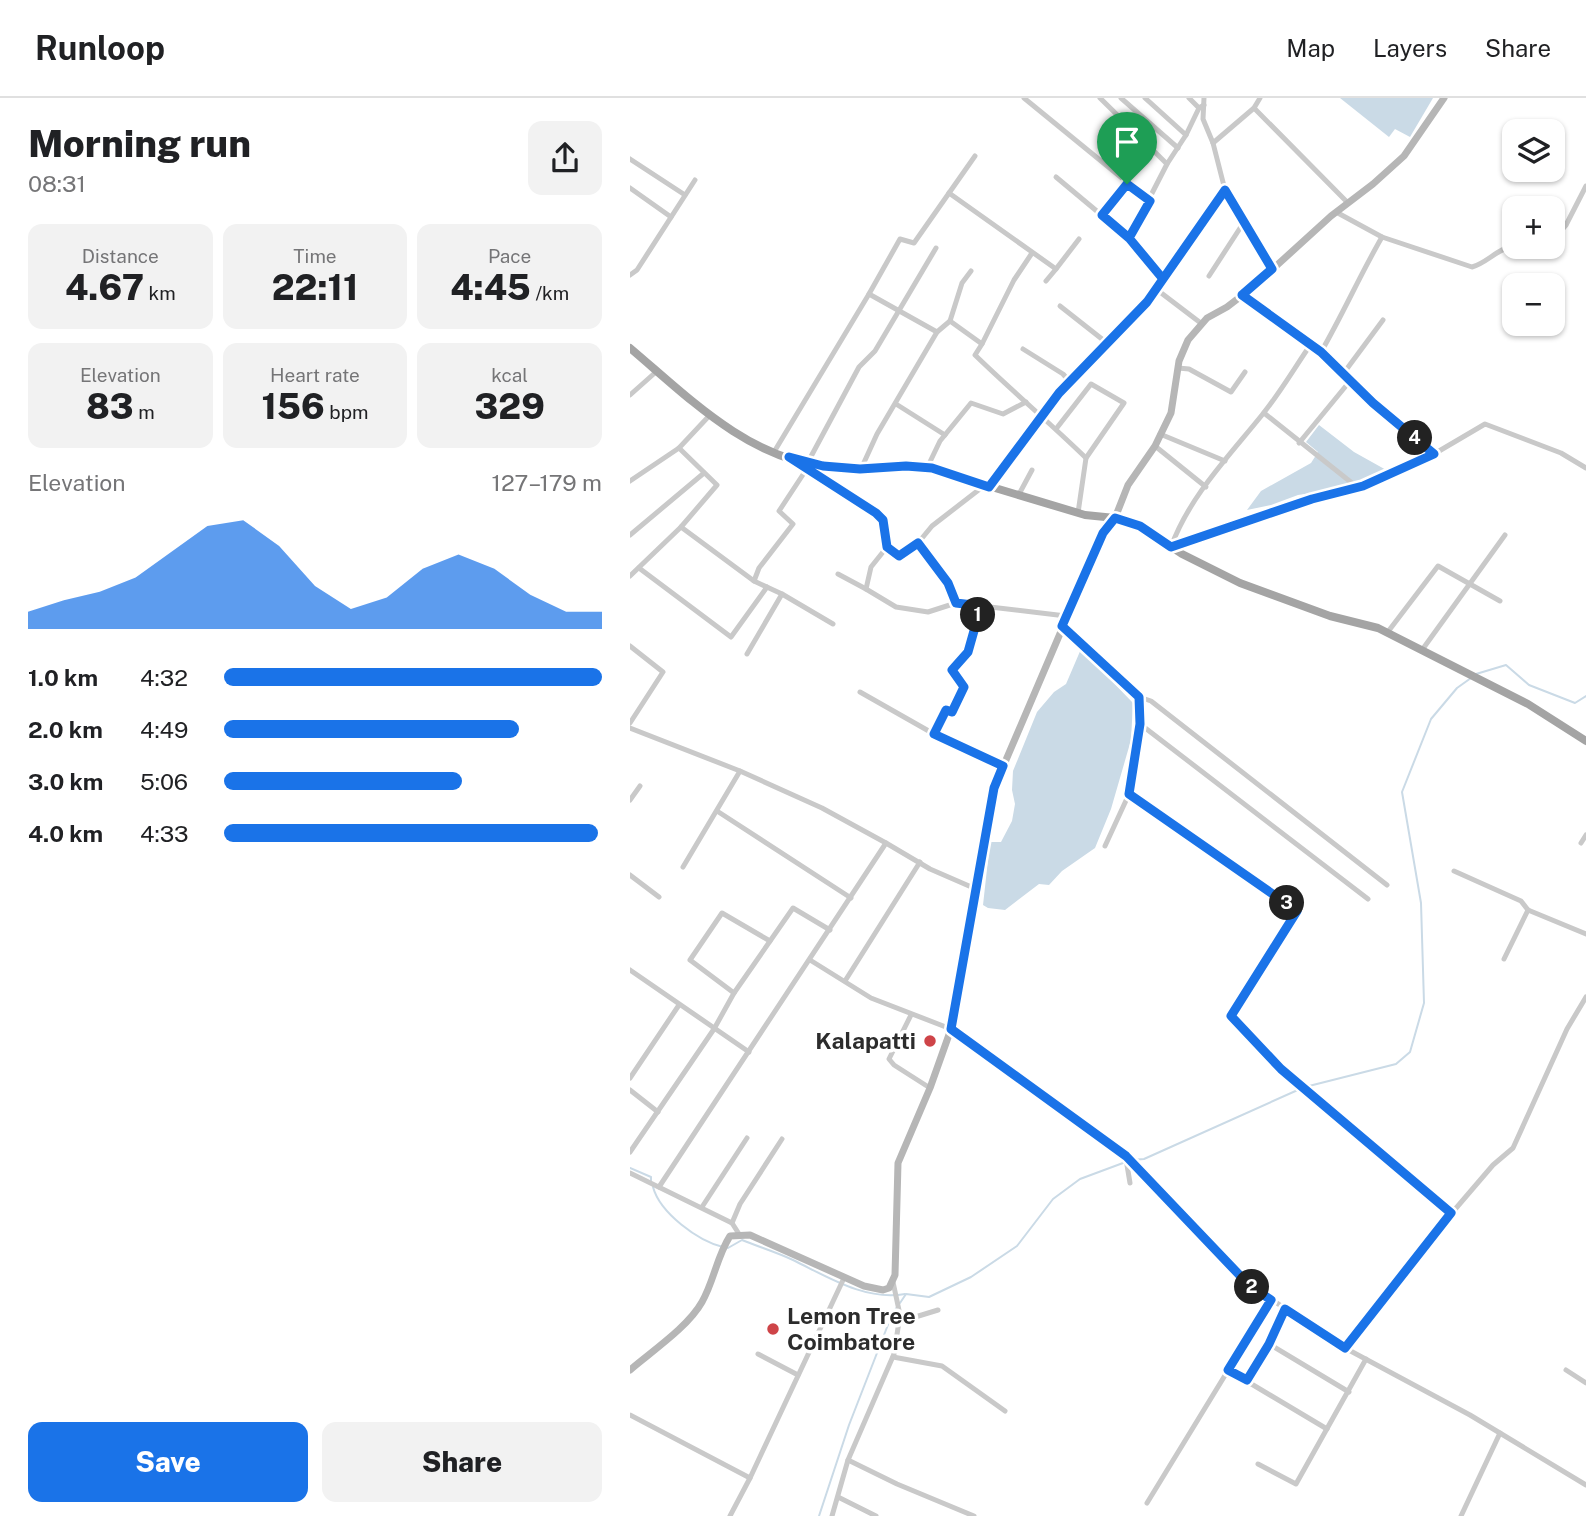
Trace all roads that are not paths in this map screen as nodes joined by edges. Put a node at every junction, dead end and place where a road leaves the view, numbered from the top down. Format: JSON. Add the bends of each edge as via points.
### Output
{"nodes":[{"id":1,"x":1024,"y":98,"type":"edge"},
{"id":2,"x":1100,"y":98,"type":"edge"},
{"id":3,"x":1121,"y":98,"type":"edge"},
{"id":4,"x":1145,"y":98,"type":"edge"},
{"id":5,"x":1189,"y":98,"type":"edge"},
{"id":6,"x":1260,"y":98,"type":"edge"},
{"id":7,"x":1444,"y":98,"type":"edge"},
{"id":8,"x":1202,"y":104,"type":"edge"},
{"id":9,"x":1254,"y":108,"type":"junction"},
{"id":10,"x":1186,"y":135,"type":"junction"},
{"id":11,"x":1213,"y":143,"type":"junction"},
{"id":12,"x":1178,"y":148,"type":"junction"},
{"id":13,"x":975,"y":156,"type":"dead end"},
{"id":14,"x":630,"y":159,"type":"edge"},
{"id":15,"x":1167,"y":164,"type":"junction"},
{"id":16,"x":1056,"y":177,"type":"dead end"},
{"id":17,"x":695,"y":180,"type":"dead end"},
{"id":18,"x":1127,"y":184,"type":"junction"},
{"id":19,"x":1586,"y":186,"type":"edge"},
{"id":20,"x":630,"y":188,"type":"edge"},
{"id":21,"x":1225,"y":190,"type":"junction"},
{"id":22,"x":949,"y":193,"type":"junction"},
{"id":23,"x":685,"y":195,"type":"junction"},
{"id":24,"x":1150,"y":201,"type":"junction"},
{"id":25,"x":1348,"y":203,"type":"junction"},
{"id":26,"x":1336,"y":212,"type":"junction"},
{"id":27,"x":1102,"y":215,"type":"junction"},
{"id":28,"x":671,"y":217,"type":"junction"},
{"id":29,"x":1244,"y":222,"type":"junction"},
{"id":30,"x":1565,"y":226,"type":"edge"},
{"id":31,"x":1382,"y":237,"type":"junction"},
{"id":32,"x":1129,"y":238,"type":"junction"},
{"id":33,"x":1079,"y":239,"type":"dead end"},
{"id":34,"x":936,"y":248,"type":"dead end"},
{"id":35,"x":1502,"y":250,"type":"edge"},
{"id":36,"x":1032,"y":253,"type":"junction"},
{"id":37,"x":1056,"y":269,"type":"junction"},
{"id":38,"x":1272,"y":269,"type":"junction"},
{"id":39,"x":971,"y":271,"type":"dead end"},
{"id":40,"x":630,"y":275,"type":"edge"},
{"id":41,"x":1209,"y":276,"type":"dead end"},
{"id":42,"x":1163,"y":279,"type":"junction"},
{"id":43,"x":1046,"y":281,"type":"dead end"},
{"id":44,"x":1156,"y":289,"type":"junction"},
{"id":45,"x":869,"y":294,"type":"junction"},
{"id":46,"x":1242,"y":295,"type":"junction"},
{"id":47,"x":1060,"y":306,"type":"dead end"},
{"id":48,"x":899,"y":311,"type":"junction"},
{"id":49,"x":1383,"y":320,"type":"dead end"},
{"id":50,"x":950,"y":321,"type":"junction"},
{"id":51,"x":1202,"y":324,"type":"junction"},
{"id":52,"x":937,"y":332,"type":"junction"},
{"id":53,"x":1107,"y":343,"type":"junction"},
{"id":54,"x":982,"y":344,"type":"junction"},
{"id":55,"x":1311,"y":344,"type":"junction"},
{"id":56,"x":630,"y":348,"type":"edge"},
{"id":57,"x":1023,"y":349,"type":"dead end"},
{"id":58,"x":1321,"y":352,"type":"junction"},
{"id":59,"x":1178,"y":368,"type":"junction"},
{"id":60,"x":657,"y":371,"type":"junction"},
{"id":61,"x":1245,"y":372,"type":"dead end"},
{"id":62,"x":1343,"y":374,"type":"junction"},
{"id":63,"x":1350,"y":381,"type":"junction"},
{"id":64,"x":1070,"y":382,"type":"junction"},
{"id":65,"x":630,"y":395,"type":"edge"},
{"id":66,"x":1026,"y":402,"type":"junction"},
{"id":67,"x":895,"y":404,"type":"junction"},
{"id":68,"x":1264,"y":413,"type":"junction"},
{"id":69,"x":1042,"y":415,"type":"junction"},
{"id":70,"x":709,"y":416,"type":"junction"},
{"id":71,"x":1056,"y":429,"type":"junction"},
{"id":72,"x":1160,"y":434,"type":"junction"},
{"id":73,"x":945,"y":435,"type":"junction"},
{"id":74,"x":1299,"y":443,"type":"junction"},
{"id":75,"x":1154,"y":446,"type":"junction"},
{"id":76,"x":679,"y":448,"type":"junction"},
{"id":77,"x":774,"y":452,"type":"junction"},
{"id":78,"x":1434,"y":454,"type":"junction"},
{"id":79,"x":1086,"y":458,"type":"junction"},
{"id":80,"x":1225,"y":461,"type":"junction"},
{"id":81,"x":807,"y":466,"type":"junction"},
{"id":82,"x":927,"y":468,"type":"junction"},
{"id":83,"x":1586,"y":468,"type":"edge"},
{"id":84,"x":860,"y":469,"type":"junction"},
{"id":85,"x":1032,"y":470,"type":"dead end"},
{"id":86,"x":704,"y":473,"type":"junction"},
{"id":87,"x":630,"y":481,"type":"edge"},
{"id":88,"x":987,"y":486,"type":"junction"},
{"id":89,"x":1206,"y":487,"type":"junction"},
{"id":90,"x":1357,"y":487,"type":"junction"},
{"id":91,"x":1018,"y":496,"type":"junction"},
{"id":92,"x":1078,"y":513,"type":"junction"},
{"id":93,"x":1115,"y":518,"type":"junction"},
{"id":94,"x":681,"y":527,"type":"junction"},
{"id":95,"x":630,"y":535,"type":"edge"},
{"id":96,"x":1505,"y":535,"type":"dead end"},
{"id":97,"x":918,"y":543,"type":"junction"},
{"id":98,"x":887,"y":547,"type":"junction"},
{"id":99,"x":1171,"y":547,"type":"junction"},
{"id":100,"x":639,"y":568,"type":"junction"},
{"id":101,"x":838,"y":574,"type":"dead end"},
{"id":102,"x":630,"y":576,"type":"edge"},
{"id":103,"x":754,"y":581,"type":"junction"},
{"id":104,"x":1470,"y":583,"type":"junction"},
{"id":105,"x":767,"y":587,"type":"junction"},
{"id":106,"x":866,"y":589,"type":"junction"},
{"id":107,"x":782,"y":594,"type":"junction"},
{"id":108,"x":1500,"y":601,"type":"dead end"},
{"id":109,"x":956,"y":603,"type":"junction"},
{"id":110,"x":981,"y":606,"type":"junction"},
{"id":111,"x":1066,"y":617,"type":"junction"},
{"id":112,"x":833,"y":624,"type":"dead end"},
{"id":113,"x":1062,"y":626,"type":"junction"},
{"id":114,"x":1387,"y":633,"type":"junction"},
{"id":115,"x":630,"y":646,"type":"edge"},
{"id":116,"x":1422,"y":650,"type":"junction"},
{"id":117,"x":747,"y":654,"type":"dead end"},
{"id":118,"x":860,"y":692,"type":"dead end"},
{"id":119,"x":1139,"y":697,"type":"junction"},
{"id":120,"x":1140,"y":724,"type":"junction"},
{"id":121,"x":630,"y":725,"type":"edge"},
{"id":122,"x":934,"y":734,"type":"junction"},
{"id":123,"x":1586,"y":741,"type":"edge"},
{"id":124,"x":1003,"y":766,"type":"junction"},
{"id":125,"x":740,"y":771,"type":"junction"},
{"id":126,"x":640,"y":786,"type":"dead end"},
{"id":127,"x":1129,"y":794,"type":"junction"},
{"id":128,"x":630,"y":800,"type":"edge"},
{"id":129,"x":717,"y":811,"type":"junction"},
{"id":130,"x":1586,"y":835,"type":"edge"},
{"id":131,"x":886,"y":843,"type":"junction"},
{"id":132,"x":1581,"y":843,"type":"dead end"},
{"id":133,"x":1105,"y":846,"type":"dead end"},
{"id":134,"x":920,"y":862,"type":"junction"},
{"id":135,"x":683,"y":867,"type":"dead end"},
{"id":136,"x":1454,"y":871,"type":"dead end"},
{"id":137,"x":630,"y":875,"type":"edge"},
{"id":138,"x":1387,"y":885,"type":"dead end"},
{"id":139,"x":976,"y":889,"type":"junction"},
{"id":140,"x":659,"y":897,"type":"dead end"},
{"id":141,"x":851,"y":898,"type":"junction"},
{"id":142,"x":1368,"y":899,"type":"dead end"},
{"id":143,"x":1528,"y":910,"type":"junction"},
{"id":144,"x":830,"y":930,"type":"junction"},
{"id":145,"x":1586,"y":934,"type":"edge"},
{"id":146,"x":770,"y":941,"type":"junction"},
{"id":147,"x":810,"y":960,"type":"junction"},
{"id":148,"x":1504,"y":960,"type":"dead end"},
{"id":149,"x":630,"y":970,"type":"edge"},
{"id":150,"x":845,"y":981,"type":"junction"},
{"id":151,"x":734,"y":993,"type":"junction"},
{"id":152,"x":1586,"y":997,"type":"edge"},
{"id":153,"x":679,"y":1005,"type":"junction"},
{"id":154,"x":911,"y":1015,"type":"junction"},
{"id":155,"x":714,"y":1029,"type":"junction"},
{"id":156,"x":951,"y":1029,"type":"junction"},
{"id":157,"x":749,"y":1052,"type":"junction"},
{"id":158,"x":630,"y":1078,"type":"edge"},
{"id":159,"x":930,"y":1088,"type":"junction"},
{"id":160,"x":630,"y":1090,"type":"edge"},
{"id":161,"x":658,"y":1112,"type":"junction"},
{"id":162,"x":747,"y":1138,"type":"dead end"},
{"id":163,"x":782,"y":1139,"type":"dead end"},
{"id":164,"x":630,"y":1153,"type":"edge"},
{"id":165,"x":1126,"y":1157,"type":"junction"},
{"id":166,"x":630,"y":1173,"type":"edge"},
{"id":167,"x":1130,"y":1184,"type":"dead end"},
{"id":168,"x":654,"y":1185,"type":"junction"},
{"id":169,"x":702,"y":1207,"type":"junction"},
{"id":170,"x":1451,"y":1213,"type":"junction"},
{"id":171,"x":732,"y":1223,"type":"junction"},
{"id":172,"x":739,"y":1234,"type":"junction"},
{"id":173,"x":842,"y":1282,"type":"junction"},
{"id":174,"x":893,"y":1286,"type":"junction"},
{"id":175,"x":1271,"y":1300,"type":"junction"},
{"id":176,"x":1285,"y":1309,"type":"junction"},
{"id":177,"x":938,"y":1310,"type":"dead end"},
{"id":178,"x":899,"y":1318,"type":"junction"},
{"id":179,"x":1269,"y":1344,"type":"junction"},
{"id":180,"x":1345,"y":1348,"type":"junction"},
{"id":181,"x":758,"y":1354,"type":"dead end"},
{"id":182,"x":893,"y":1357,"type":"junction"},
{"id":183,"x":1366,"y":1359,"type":"junction"},
{"id":184,"x":630,"y":1370,"type":"edge"},
{"id":185,"x":1228,"y":1370,"type":"junction"},
{"id":186,"x":1566,"y":1370,"type":"dead end"},
{"id":187,"x":798,"y":1375,"type":"junction"},
{"id":188,"x":1247,"y":1380,"type":"junction"},
{"id":189,"x":1586,"y":1383,"type":"edge"},
{"id":190,"x":1349,"y":1392,"type":"junction"},
{"id":191,"x":1005,"y":1411,"type":"dead end"},
{"id":192,"x":630,"y":1415,"type":"edge"},
{"id":193,"x":1327,"y":1429,"type":"junction"},
{"id":194,"x":1500,"y":1433,"type":"junction"},
{"id":195,"x":848,"y":1460,"type":"junction"},
{"id":196,"x":1258,"y":1464,"type":"dead end"},
{"id":197,"x":1586,"y":1476,"type":"edge"},
{"id":198,"x":750,"y":1478,"type":"junction"},
{"id":199,"x":1584,"y":1483,"type":"edge"},
{"id":200,"x":838,"y":1497,"type":"junction"},
{"id":201,"x":1147,"y":1503,"type":"dead end"},
{"id":202,"x":730,"y":1516,"type":"edge"},
{"id":203,"x":832,"y":1516,"type":"edge"},
{"id":204,"x":876,"y":1516,"type":"edge"},
{"id":205,"x":974,"y":1516,"type":"edge"},
{"id":206,"x":1461,"y":1516,"type":"edge"}],
"edges":[{"from":1,"to":18,"type":"street"},
{"from":2,"to":15,"type":"street"},
{"from":3,"to":12,"type":"street"},
{"from":4,"to":10,"type":"street"},
{"from":5,"to":8,"type":"street"},
{"from":6,"to":9,"type":"street"},
{"from":7,"to":25,"type":"main road","via":[[1404,156]]},
{"from":8,"to":10,"type":"street"},
{"from":8,"to":11,"type":"street","via":[[1202,119]]},
{"from":9,"to":11,"type":"street"},
{"from":9,"to":25,"type":"street"},
{"from":10,"to":12,"type":"street"},
{"from":11,"to":21,"type":"street"},
{"from":12,"to":15,"type":"street"},
{"from":13,"to":22,"type":"street"},
{"from":14,"to":23,"type":"street"},
{"from":15,"to":24,"type":"street"},
{"from":16,"to":27,"type":"street"},
{"from":17,"to":23,"type":"street"},
{"from":18,"to":24,"type":"street"},
{"from":18,"to":27,"type":"street"},
{"from":19,"to":30,"type":"street"},
{"from":20,"to":28,"type":"street"},
{"from":21,"to":29,"type":"street"},
{"from":21,"to":42,"type":"street"},
{"from":22,"to":36,"type":"street"},
{"from":22,"to":45,"type":"street","via":[[914,243],[900,239]]},
{"from":23,"to":28,"type":"street"},
{"from":24,"to":32,"type":"street"},
{"from":25,"to":26,"type":"main road"},
{"from":26,"to":31,"type":"street"},
{"from":26,"to":38,"type":"main road"},
{"from":27,"to":32,"type":"street"},
{"from":28,"to":40,"type":"street","via":[[638,270]]},
{"from":29,"to":38,"type":"street"},
{"from":29,"to":41,"type":"street"},
{"from":31,"to":35,"type":"street","via":[[1472,267]]},
{"from":31,"to":58,"type":"street"},
{"from":32,"to":42,"type":"street"},
{"from":33,"to":37,"type":"street"},
{"from":34,"to":48,"type":"street"},
{"from":36,"to":37,"type":"street"},
{"from":36,"to":54,"type":"street"},
{"from":37,"to":43,"type":"street"},
{"from":38,"to":46,"type":"main road"},
{"from":39,"to":50,"type":"street","via":[[962,283]]},
{"from":42,"to":44,"type":"street"},
{"from":44,"to":51,"type":"street"},
{"from":44,"to":53,"type":"street"},
{"from":45,"to":48,"type":"street"},
{"from":45,"to":77,"type":"street"},
{"from":46,"to":51,"type":"main road"},
{"from":46,"to":55,"type":"street"},
{"from":47,"to":53,"type":"street"},
{"from":48,"to":52,"type":"street"},
{"from":48,"to":81,"type":"street","via":[[875,351],[859,367]]},
{"from":49,"to":62,"type":"street"},
{"from":50,"to":52,"type":"street"},
{"from":50,"to":54,"type":"street"},
{"from":51,"to":59,"type":"main road","via":[[1188,340]]},
{"from":52,"to":67,"type":"street"},
{"from":53,"to":64,"type":"street"},
{"from":54,"to":66,"type":"street","via":[[975,355]]},
{"from":55,"to":58,"type":"street"},
{"from":55,"to":68,"type":"street"},
{"from":56,"to":60,"type":"main road"},
{"from":57,"to":64,"type":"street"},
{"from":58,"to":62,"type":"street"},
{"from":59,"to":61,"type":"street","via":[[1189,369],[1231,392]]},
{"from":59,"to":72,"type":"main road","via":[[1171,413]]},
{"from":60,"to":65,"type":"street"},
{"from":60,"to":70,"type":"main road"},
{"from":62,"to":63,"type":"street"},
{"from":63,"to":74,"type":"street"},
{"from":63,"to":78,"type":"street"},
{"from":64,"to":69,"type":"street"},
{"from":66,"to":69,"type":"street"},
{"from":66,"to":73,"type":"street","via":[[1003,414],[971,403]]},
{"from":67,"to":73,"type":"street"},
{"from":67,"to":84,"type":"street"},
{"from":68,"to":74,"type":"street"},
{"from":68,"to":80,"type":"street"},
{"from":69,"to":71,"type":"street"},
{"from":69,"to":88,"type":"street"},
{"from":70,"to":76,"type":"street"},
{"from":70,"to":77,"type":"main road"},
{"from":71,"to":79,"type":"street"},
{"from":71,"to":79,"type":"street","via":[[1091,384],[1124,403]]},
{"from":72,"to":75,"type":"main road"},
{"from":72,"to":80,"type":"street"},
{"from":73,"to":82,"type":"street"},
{"from":74,"to":90,"type":"street"},
{"from":75,"to":89,"type":"street"},
{"from":75,"to":93,"type":"main road","via":[[1128,485]]},
{"from":76,"to":86,"type":"street"},
{"from":76,"to":87,"type":"street"},
{"from":77,"to":81,"type":"main road"},
{"from":78,"to":83,"type":"street","via":[[1485,424],[1561,453]]},
{"from":78,"to":90,"type":"street"},
{"from":79,"to":92,"type":"street"},
{"from":80,"to":89,"type":"street"},
{"from":81,"to":84,"type":"main road"},
{"from":81,"to":98,"type":"street","via":[[883,520]]},
{"from":81,"to":103,"type":"street","via":[[779,511],[793,524]]},
{"from":82,"to":84,"type":"main road"},
{"from":82,"to":88,"type":"main road"},
{"from":85,"to":91,"type":"street"},
{"from":86,"to":94,"type":"street","via":[[717,485]]},
{"from":86,"to":95,"type":"street"},
{"from":88,"to":91,"type":"main road"},
{"from":88,"to":97,"type":"street","via":[[932,526]]},
{"from":89,"to":99,"type":"street","via":[[1180,523]]},
{"from":90,"to":99,"type":"street"},
{"from":91,"to":92,"type":"main road"},
{"from":92,"to":93,"type":"main road"},
{"from":93,"to":99,"type":"main road","via":[[1140,526]]},
{"from":93,"to":111,"type":"main road","via":[[1103,533]]},
{"from":94,"to":100,"type":"street"},
{"from":94,"to":103,"type":"street"},
{"from":96,"to":104,"type":"street"},
{"from":97,"to":98,"type":"street","via":[[899,556]]},
{"from":97,"to":109,"type":"street","via":[[948,583]]},
{"from":98,"to":106,"type":"street","via":[[871,567]]},
{"from":99,"to":114,"type":"main road","via":[[1240,583]]},
{"from":100,"to":102,"type":"street"},
{"from":100,"to":105,"type":"street","via":[[731,637]]},
{"from":101,"to":106,"type":"street"},
{"from":103,"to":105,"type":"street"},
{"from":104,"to":108,"type":"street"},
{"from":104,"to":114,"type":"street","via":[[1438,566]]},
{"from":104,"to":116,"type":"street"},
{"from":105,"to":107,"type":"street"},
{"from":106,"to":109,"type":"street","via":[[896,607],[928,612]]},
{"from":107,"to":112,"type":"street"},
{"from":107,"to":117,"type":"street"},
{"from":109,"to":110,"type":"street"},
{"from":110,"to":111,"type":"street"},
{"from":110,"to":122,"type":"street","via":[[968,652],[952,670],[964,687]]},
{"from":111,"to":113,"type":"main road"},
{"from":113,"to":119,"type":"street"},
{"from":113,"to":124,"type":"main road"},
{"from":114,"to":116,"type":"main road"},
{"from":115,"to":121,"type":"street","via":[[663,672]]},
{"from":116,"to":123,"type":"main road","via":[[1528,704]]},
{"from":118,"to":122,"type":"street"},
{"from":119,"to":120,"type":"street"},
{"from":119,"to":138,"type":"street","via":[[1151,701]]},
{"from":120,"to":127,"type":"street"},
{"from":120,"to":142,"type":"street"},
{"from":121,"to":125,"type":"street"},
{"from":122,"to":124,"type":"street"},
{"from":124,"to":139,"type":"main road","via":[[994,788]]},
{"from":125,"to":129,"type":"street"},
{"from":125,"to":131,"type":"street"},
{"from":126,"to":128,"type":"street"},
{"from":127,"to":133,"type":"street"},
{"from":127,"to":170,"type":"street","via":[[1297,911],[1231,1016],[1291,1078]]},
{"from":129,"to":135,"type":"street"},
{"from":129,"to":141,"type":"street"},
{"from":130,"to":132,"type":"street"},
{"from":131,"to":134,"type":"street"},
{"from":131,"to":141,"type":"street"},
{"from":134,"to":139,"type":"street"},
{"from":134,"to":150,"type":"street"},
{"from":136,"to":143,"type":"street","via":[[1521,901]]},
{"from":137,"to":140,"type":"street"},
{"from":139,"to":156,"type":"main road"},
{"from":141,"to":144,"type":"street"},
{"from":143,"to":145,"type":"street"},
{"from":143,"to":148,"type":"street"},
{"from":144,"to":146,"type":"street","via":[[793,908]]},
{"from":144,"to":147,"type":"street"},
{"from":146,"to":151,"type":"street"},
{"from":146,"to":151,"type":"street","via":[[722,913],[690,960]]},
{"from":147,"to":150,"type":"street"},
{"from":147,"to":157,"type":"street"},
{"from":149,"to":153,"type":"street"},
{"from":150,"to":154,"type":"street"},
{"from":151,"to":155,"type":"street"},
{"from":152,"to":170,"type":"street","via":[[1567,1028],[1513,1148]]},
{"from":153,"to":155,"type":"street"},
{"from":153,"to":158,"type":"street"},
{"from":154,"to":156,"type":"street"},
{"from":154,"to":159,"type":"street","via":[[889,1059]]},
{"from":155,"to":157,"type":"street"},
{"from":155,"to":161,"type":"street"},
{"from":156,"to":159,"type":"main road"},
{"from":156,"to":165,"type":"street"},
{"from":157,"to":168,"type":"street"},
{"from":159,"to":174,"type":"main road","via":[[898,1163]]},
{"from":160,"to":161,"type":"street"},
{"from":161,"to":164,"type":"street"},
{"from":162,"to":169,"type":"street"},
{"from":163,"to":171,"type":"street"},
{"from":165,"to":167,"type":"street"},
{"from":165,"to":175,"type":"street","via":[[1248,1284]]},
{"from":166,"to":168,"type":"street"},
{"from":168,"to":169,"type":"street"},
{"from":169,"to":171,"type":"street"},
{"from":170,"to":180,"type":"street"},
{"from":171,"to":172,"type":"street"},
{"from":172,"to":173,"type":"main road","via":[[750,1235]]},
{"from":172,"to":184,"type":"main road","via":[[730,1236],[724,1247],[702,1302]]},
{"from":173,"to":174,"type":"main road","via":[[883,1290]]},
{"from":173,"to":187,"type":"street"},
{"from":174,"to":178,"type":"street"},
{"from":175,"to":176,"type":"street"},
{"from":175,"to":185,"type":"street"},
{"from":176,"to":179,"type":"street"},
{"from":176,"to":180,"type":"street"},
{"from":177,"to":178,"type":"street"},
{"from":178,"to":182,"type":"street"},
{"from":179,"to":188,"type":"street"},
{"from":179,"to":190,"type":"street"},
{"from":180,"to":183,"type":"street"},
{"from":181,"to":187,"type":"street"},
{"from":182,"to":191,"type":"street","via":[[942,1366]]},
{"from":182,"to":195,"type":"street"},
{"from":183,"to":190,"type":"street"},
{"from":183,"to":194,"type":"street"},
{"from":185,"to":188,"type":"street"},
{"from":185,"to":201,"type":"street"},
{"from":186,"to":189,"type":"street"},
{"from":187,"to":198,"type":"street"},
{"from":188,"to":193,"type":"street"},
{"from":190,"to":193,"type":"street"},
{"from":192,"to":198,"type":"street"},
{"from":193,"to":196,"type":"street","via":[[1296,1484]]},
{"from":194,"to":199,"type":"street"},
{"from":194,"to":206,"type":"street"},
{"from":195,"to":200,"type":"street"},
{"from":195,"to":205,"type":"street"},
{"from":197,"to":199,"type":"street"},
{"from":198,"to":202,"type":"street"},
{"from":200,"to":203,"type":"street"},
{"from":200,"to":204,"type":"street"}]}
